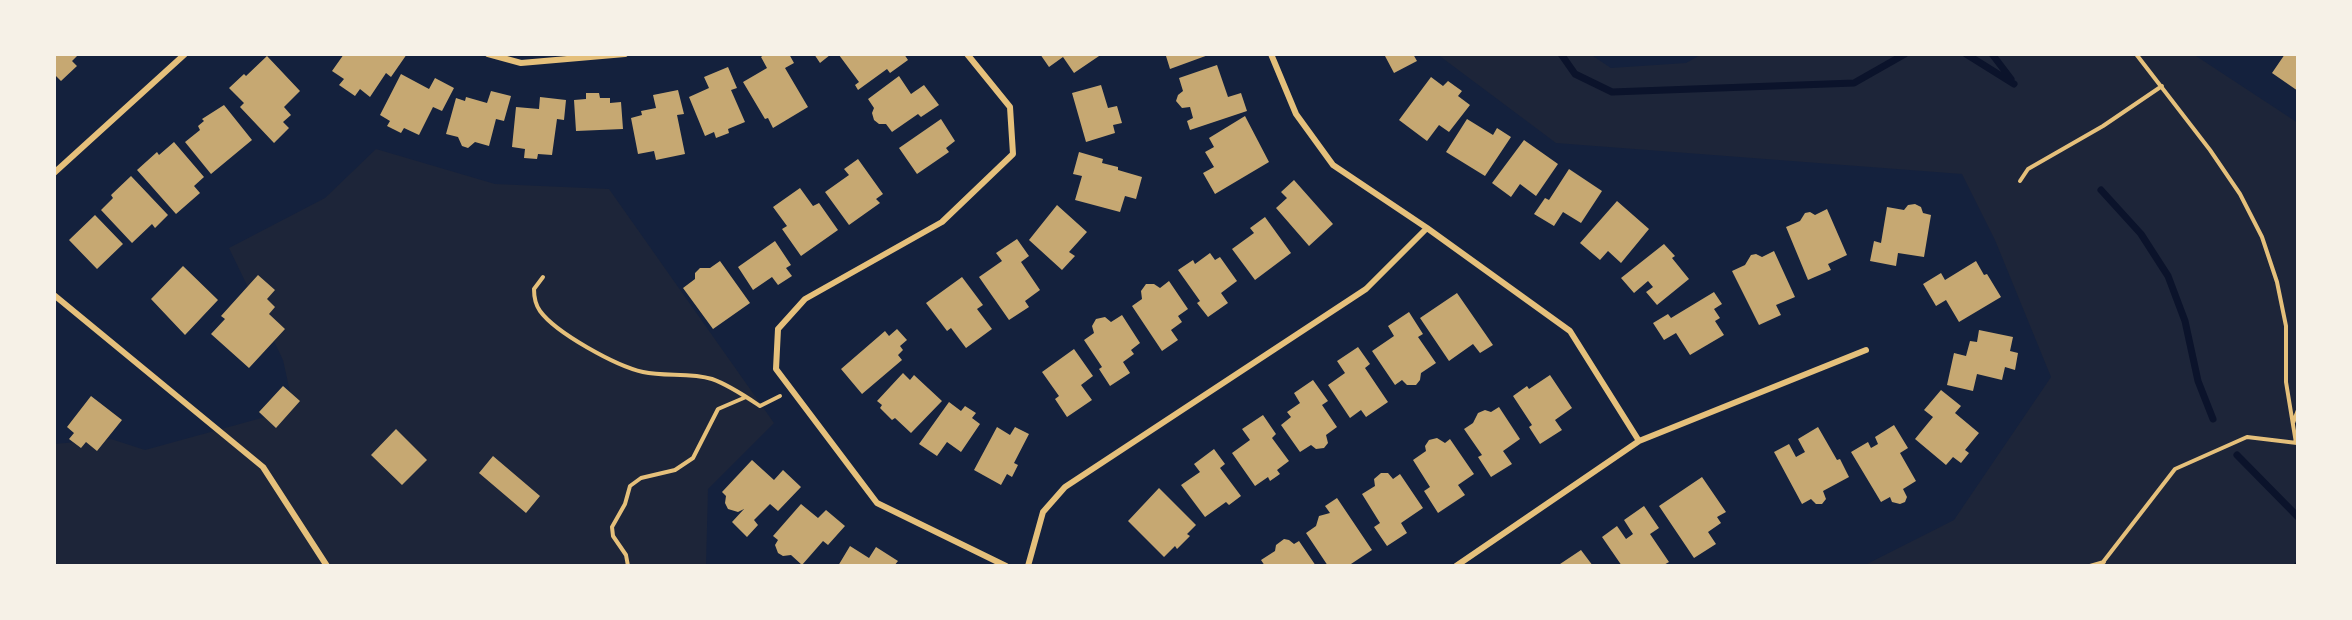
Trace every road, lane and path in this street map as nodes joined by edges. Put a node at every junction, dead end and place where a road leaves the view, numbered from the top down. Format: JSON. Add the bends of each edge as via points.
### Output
{"nodes":[{"id":1,"x":185,"y":54,"type":"edge"},
{"id":2,"x":488,"y":54,"type":"edge"},
{"id":3,"x":625,"y":54,"type":"edge"},
{"id":4,"x":967,"y":54,"type":"edge"},
{"id":5,"x":1271,"y":54,"type":"edge"},
{"id":6,"x":2136,"y":54,"type":"edge"},
{"id":7,"x":2162,"y":86,"type":"junction"},
{"id":8,"x":54,"y":173,"type":"edge"},
{"id":9,"x":2020,"y":181,"type":"dead end"},
{"id":10,"x":1427,"y":228,"type":"junction"},
{"id":11,"x":543,"y":277,"type":"dead end"},
{"id":12,"x":54,"y":295,"type":"edge"},
{"id":13,"x":1866,"y":350,"type":"dead end"},
{"id":14,"x":791,"y":390,"type":"junction"},
{"id":15,"x":746,"y":397,"type":"junction"},
{"id":16,"x":2298,"y":410,"type":"edge"},
{"id":17,"x":2293,"y":424,"type":"junction"},
{"id":18,"x":1639,"y":441,"type":"junction"},
{"id":19,"x":2297,"y":443,"type":"edge"},
{"id":20,"x":2104,"y":562,"type":"junction"},
{"id":21,"x":327,"y":566,"type":"edge"},
{"id":22,"x":628,"y":566,"type":"edge"},
{"id":23,"x":1006,"y":566,"type":"edge"},
{"id":24,"x":1028,"y":566,"type":"edge"},
{"id":25,"x":1456,"y":566,"type":"edge"},
{"id":26,"x":2090,"y":566,"type":"edge"},
{"id":27,"x":2100,"y":566,"type":"edge"}],
"edges":[{"from":1,"to":8,"type":"street"},
{"from":2,"to":3,"type":"street","via":[[521,63]]},
{"from":4,"to":14,"type":"street","via":[[1010,107],[1013,154],[942,222],[806,299],[778,329],[776,369]]},
{"from":5,"to":10,"type":"street","via":[[1296,114],[1332,165]]},
{"from":6,"to":7,"type":"path"},
{"from":7,"to":9,"type":"path","via":[[2028,169]]},
{"from":7,"to":17,"type":"path","via":[[2240,194],[2262,237],[2286,326],[2286,382]]},
{"from":10,"to":18,"type":"street","via":[[1570,331]]},
{"from":10,"to":24,"type":"street","via":[[1366,289],[1065,487],[1043,512]]},
{"from":11,"to":15,"type":"path","via":[[534,289],[540,310],[554,325],[587,346],[644,372],[711,379]]},
{"from":12,"to":21,"type":"street","via":[[263,467]]},
{"from":13,"to":18,"type":"street"},
{"from":14,"to":15,"type":"path","via":[[760,406]]},
{"from":14,"to":23,"type":"street","via":[[877,503]]},
{"from":15,"to":22,"type":"path","via":[[718,409],[693,458],[675,470],[641,477],[630,486],[626,504],[612,527]]},
{"from":16,"to":17,"type":"path"},
{"from":17,"to":19,"type":"path"},
{"from":18,"to":25,"type":"street"},
{"from":19,"to":20,"type":"path","via":[[2247,437],[2175,469]]},
{"from":20,"to":26,"type":"path"},
{"from":20,"to":27,"type":"path"}]}
